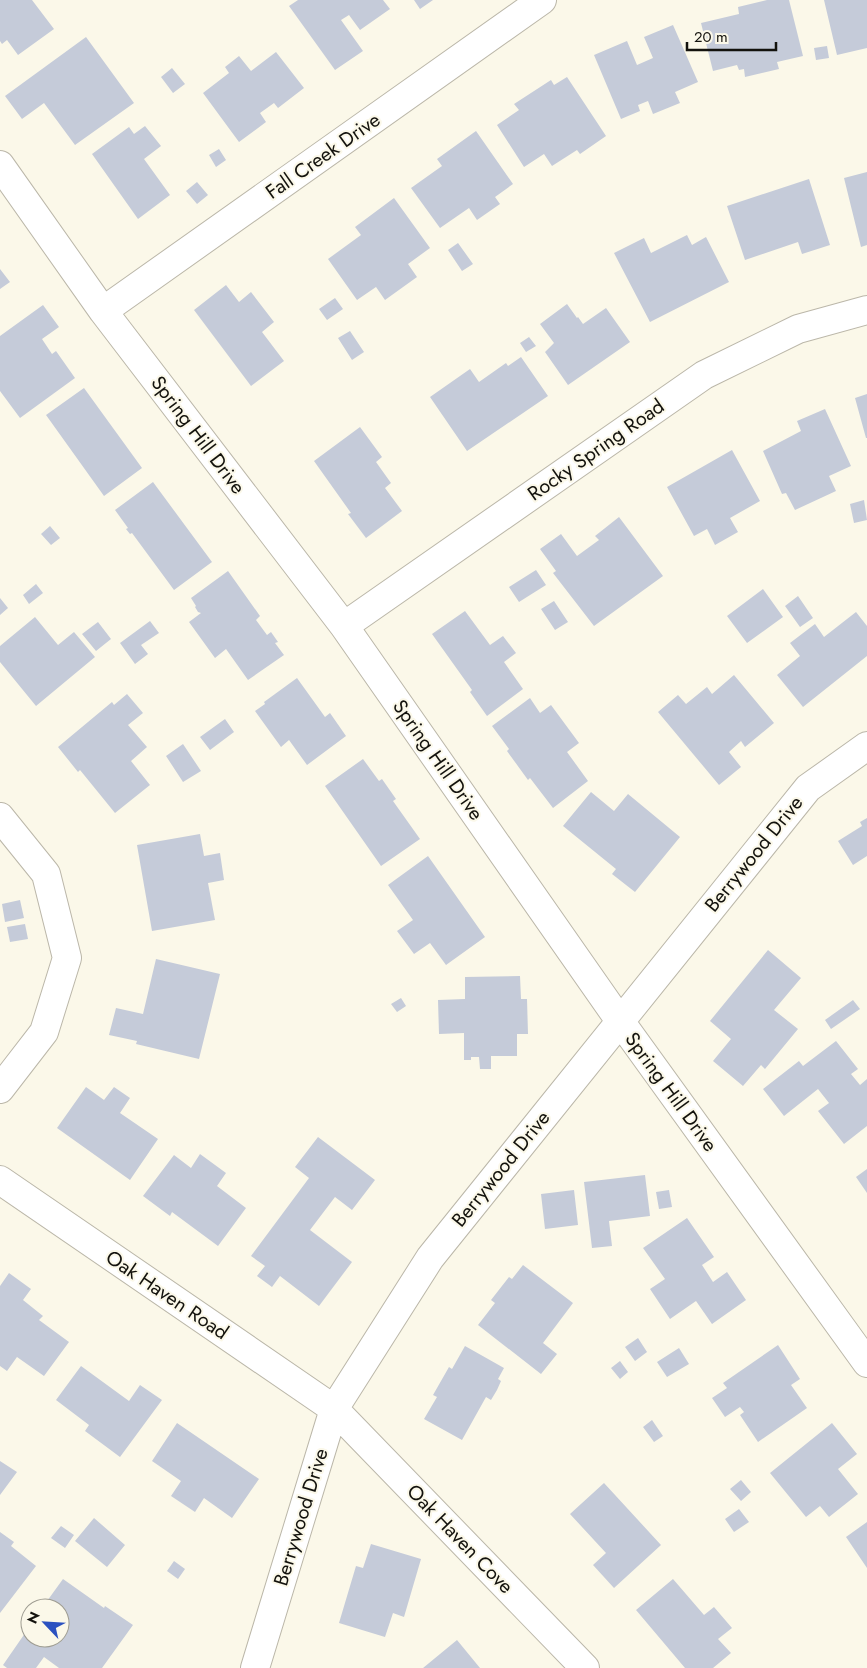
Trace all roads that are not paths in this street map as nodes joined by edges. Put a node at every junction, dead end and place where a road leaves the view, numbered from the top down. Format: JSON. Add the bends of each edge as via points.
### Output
{"nodes":[{"id":1,"x":542,"y":0,"type":"edge"},
{"id":2,"x":0,"y":164,"type":"edge"},
{"id":3,"x":867,"y":310,"type":"edge"},
{"id":4,"x":103,"y":311,"type":"junction"},
{"id":5,"x":344,"y":626,"type":"junction"},
{"id":6,"x":867,"y":746,"type":"edge"},
{"id":7,"x":0,"y":817,"type":"edge"},
{"id":8,"x":620,"y":1021,"type":"junction"},
{"id":9,"x":0,"y":1090,"type":"edge"},
{"id":10,"x":0,"y":1180,"type":"edge"},
{"id":11,"x":867,"y":1363,"type":"edge"},
{"id":12,"x":334,"y":1409,"type":"junction"},
{"id":13,"x":255,"y":1668,"type":"edge"},
{"id":14,"x":585,"y":1668,"type":"edge"}],
"edges":[{"from":1,"to":4,"type":"street","name":"Fall Creek Drive"},
{"from":2,"to":4,"type":"street","name":"Spring Hill Drive"},
{"from":3,"to":5,"type":"street","name":"Rocky Spring Road","via":[[798,329],[704,375]]},
{"from":4,"to":5,"type":"street","name":"Spring Hill Drive"},
{"from":5,"to":8,"type":"street","name":"Spring Hill Drive"},
{"from":6,"to":8,"type":"street","name":"Berrywood Drive","via":[[808,788]]},
{"from":7,"to":9,"type":"street","via":[[46,874],[67,958],[44,1032]]},
{"from":8,"to":11,"type":"street","name":"Spring Hill Drive"},
{"from":8,"to":12,"type":"street","name":"Berrywood Drive","via":[[430,1258]]},
{"from":10,"to":12,"type":"street","name":"Oak Haven Road"},
{"from":12,"to":13,"type":"street","name":"Berrywood Drive"},
{"from":12,"to":14,"type":"street","name":"Oak Haven Cove"}]}
